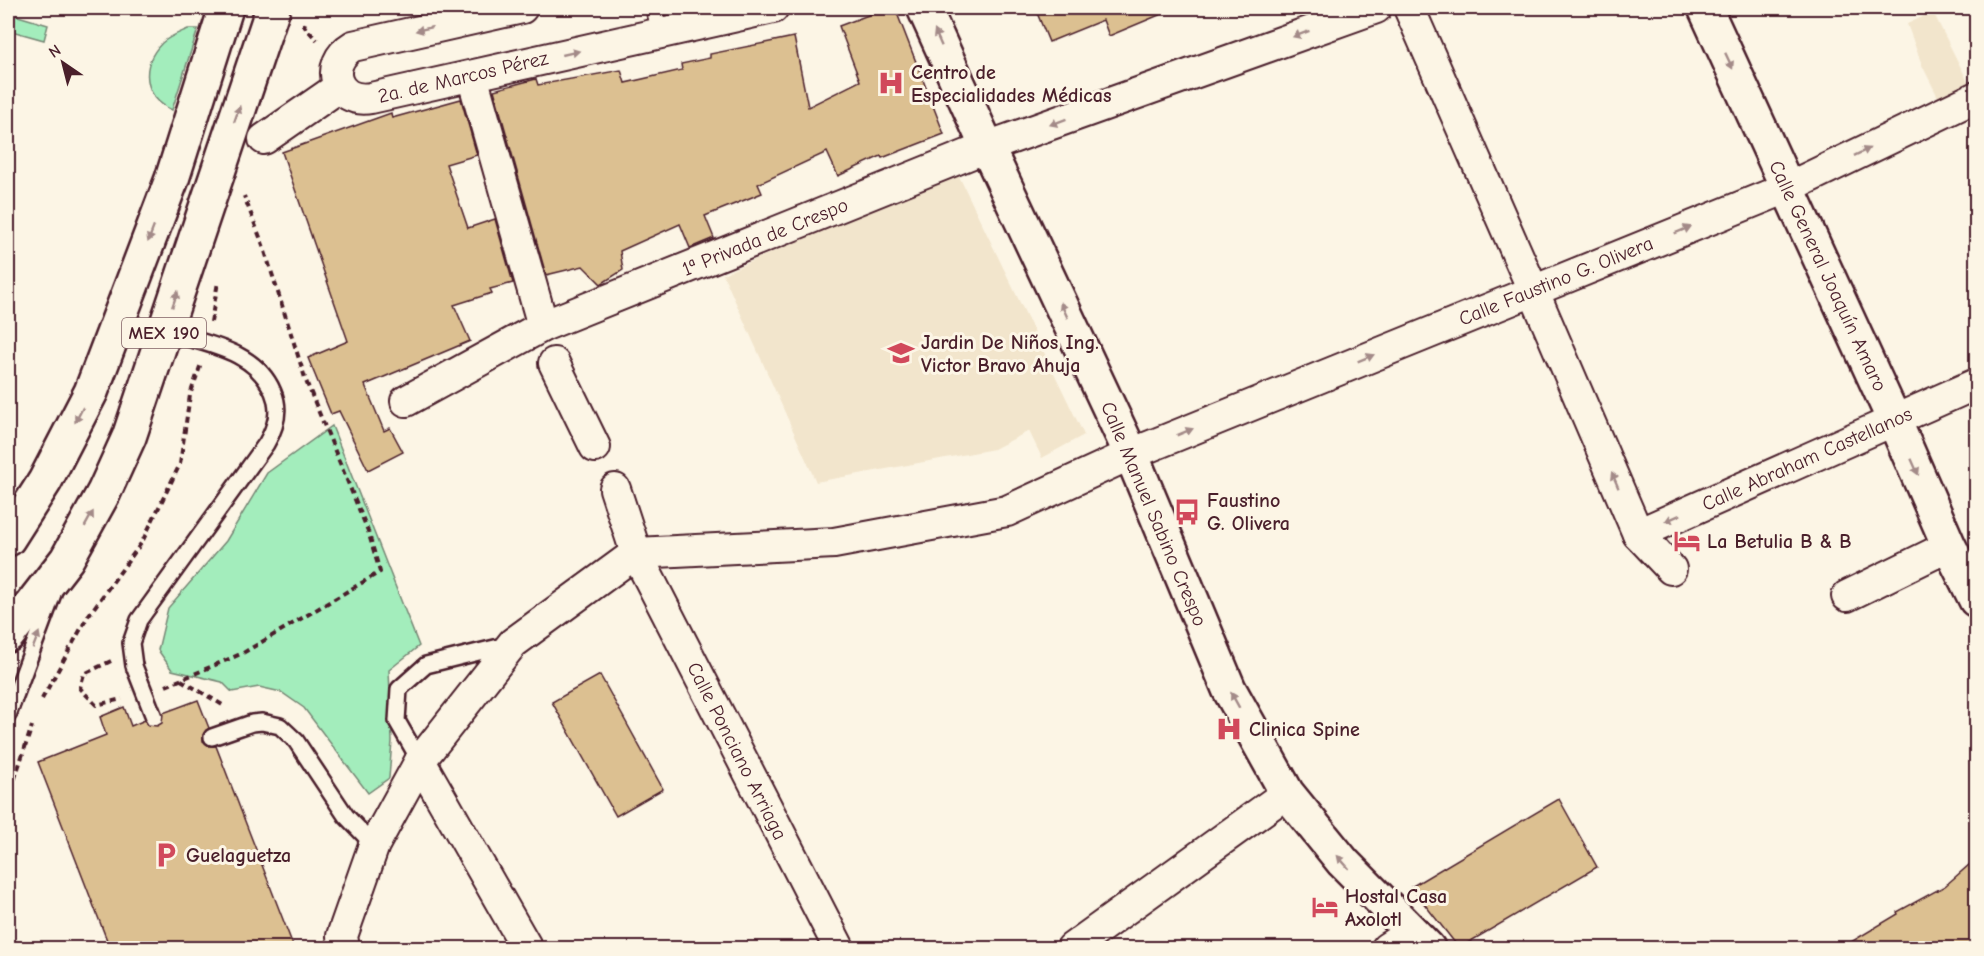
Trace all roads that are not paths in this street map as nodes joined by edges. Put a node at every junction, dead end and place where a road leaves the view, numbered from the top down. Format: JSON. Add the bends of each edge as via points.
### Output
{"nodes":[{"id":1,"x":226,"y":8,"type":"edge"},
{"id":2,"x":273,"y":8,"type":"edge"},
{"id":3,"x":522,"y":8,"type":"edge"},
{"id":4,"x":773,"y":8,"type":"edge"},
{"id":5,"x":924,"y":8,"type":"edge"},
{"id":6,"x":1376,"y":8,"type":"edge"},
{"id":7,"x":1408,"y":8,"type":"edge"},
{"id":8,"x":1705,"y":8,"type":"edge"},
{"id":9,"x":657,"y":20,"type":"edge"},
{"id":10,"x":471,"y":76,"type":"junction"},
{"id":11,"x":339,"y":87,"type":"junction"},
{"id":12,"x":1977,"y":97,"type":"edge"},
{"id":13,"x":264,"y":139,"type":"dead end"},
{"id":14,"x":987,"y":147,"type":"junction"},
{"id":15,"x":1787,"y":188,"type":"junction"},
{"id":16,"x":1533,"y":290,"type":"junction"},
{"id":17,"x":543,"y":326,"type":"junction"},
{"id":18,"x":164,"y":332,"type":"junction"},
{"id":19,"x":554,"y":363,"type":"dead end"},
{"id":20,"x":1977,"y":384,"type":"edge"},
{"id":21,"x":406,"y":401,"type":"dead end"},
{"id":22,"x":1894,"y":420,"type":"junction"},
{"id":23,"x":1131,"y":454,"type":"junction"},
{"id":24,"x":1638,"y":534,"type":"junction"},
{"id":25,"x":8,"y":539,"type":"edge"},
{"id":26,"x":1949,"y":546,"type":"junction"},
{"id":27,"x":636,"y":553,"type":"junction"},
{"id":28,"x":67,"y":559,"type":"junction"},
{"id":29,"x":1671,"y":569,"type":"dead end"},
{"id":30,"x":1847,"y":596,"type":"dead end"},
{"id":31,"x":1977,"y":600,"type":"edge"},
{"id":32,"x":8,"y":635,"type":"edge"},
{"id":33,"x":513,"y":643,"type":"junction"},
{"id":34,"x":8,"y":715,"type":"edge"},
{"id":35,"x":154,"y":717,"type":"dead end"},
{"id":36,"x":212,"y":737,"type":"dead end"},
{"id":37,"x":420,"y":761,"type":"junction"},
{"id":38,"x":1287,"y":793,"type":"junction"},
{"id":39,"x":374,"y":845,"type":"junction"},
{"id":40,"x":1409,"y":943,"type":"edge"},
{"id":41,"x":344,"y":948,"type":"edge"},
{"id":42,"x":527,"y":948,"type":"edge"},
{"id":43,"x":839,"y":948,"type":"edge"},
{"id":44,"x":1072,"y":948,"type":"edge"}],
"edges":[{"from":1,"to":25,"type":"street","number":"MEX 190","one_way":true,"via":[[171,179],[91,392],[45,481]]},
{"from":18,"to":2,"type":"street","number":"MEX 190","one_way":true},
{"from":3,"to":11,"type":"street","one_way":true,"via":[[353,46],[337,63]]},
{"from":4,"to":9,"type":"street","name":"2a. de Marcos Pérez"},
{"from":14,"to":5,"type":"street","name":"Calle Manuel Sabino Crespo","one_way":true},
{"from":6,"to":14,"type":"street","name":"1ª Privada de Crespo","one_way":true},
{"from":7,"to":16,"type":"street"},
{"from":8,"to":15,"type":"street","name":"Calle General Joaquín Amaro","one_way":true},
{"from":10,"to":9,"type":"street","name":"2a. de Marcos Pérez","one_way":true},
{"from":10,"to":11,"type":"street","name":"2a. de Marcos Pérez","via":[[363,100]]},
{"from":10,"to":17,"type":"street"},
{"from":11,"to":13,"type":"street"},
{"from":15,"to":12,"type":"street","name":"Calle Faustino G. Olivera","one_way":true},
{"from":14,"to":17,"type":"street","name":"1ª Privada de Crespo"},
{"from":23,"to":14,"type":"street","name":"Calle Manuel Sabino Crespo","one_way":true},
{"from":16,"to":15,"type":"street","name":"Calle Faustino G. Olivera","one_way":true},
{"from":15,"to":22,"type":"street","name":"Calle General Joaquín Amaro"},
{"from":23,"to":16,"type":"street","name":"Calle Faustino G. Olivera","one_way":true},
{"from":24,"to":16,"type":"street","one_way":true},
{"from":17,"to":21,"type":"street","name":"1ª Privada de Crespo"},
{"from":28,"to":18,"type":"street","number":"MEX 190","one_way":true,"via":[[129,437]]},
{"from":18,"to":35,"type":"lane","bridge":true,"via":[[238,354],[250,362],[269,383],[278,412],[266,444],[139,620],[132,636],[133,660]]},
{"from":19,"to":27,"type":"street","name":"Calle Ponciano Arriaga","via":[[603,464]]},
{"from":20,"to":22,"type":"street","name":"Calle Abraham Castellanos"},
{"from":22,"to":24,"type":"street","name":"Calle Abraham Castellanos","one_way":true},
{"from":22,"to":26,"type":"street","name":"Calle General Joaquín Amaro","one_way":true},
{"from":23,"to":27,"type":"street","name":"Calle Faustino G. Olivera","via":[[1007,511],[834,543]]},
{"from":38,"to":23,"type":"street","name":"Calle Manuel Sabino Crespo","one_way":true,"via":[[1229,689]]},
{"from":24,"to":29,"type":"street"},
{"from":26,"to":30,"type":"street"},
{"from":26,"to":31,"type":"street","name":"Calle General Joaquín Amaro"},
{"from":27,"to":33,"type":"street"},
{"from":27,"to":43,"type":"street","name":"Calle Ponciano Arriaga"},
{"from":28,"to":32,"type":"street","number":"MEX 190"},
{"from":34,"to":28,"type":"lane","one_way":true},
{"from":33,"to":37,"type":"street"},
{"from":33,"to":37,"type":"lane","via":[[426,665],[399,689],[397,721]]},
{"from":36,"to":39,"type":"lane","via":[[262,722],[287,732],[346,816]]},
{"from":37,"to":39,"type":"street"},
{"from":37,"to":42,"type":"street"},
{"from":40,"to":38,"type":"street","name":"Calle Manuel Sabino Crespo","one_way":true},
{"from":38,"to":44,"type":"street"},
{"from":39,"to":41,"type":"street","via":[[342,936]]}]}
